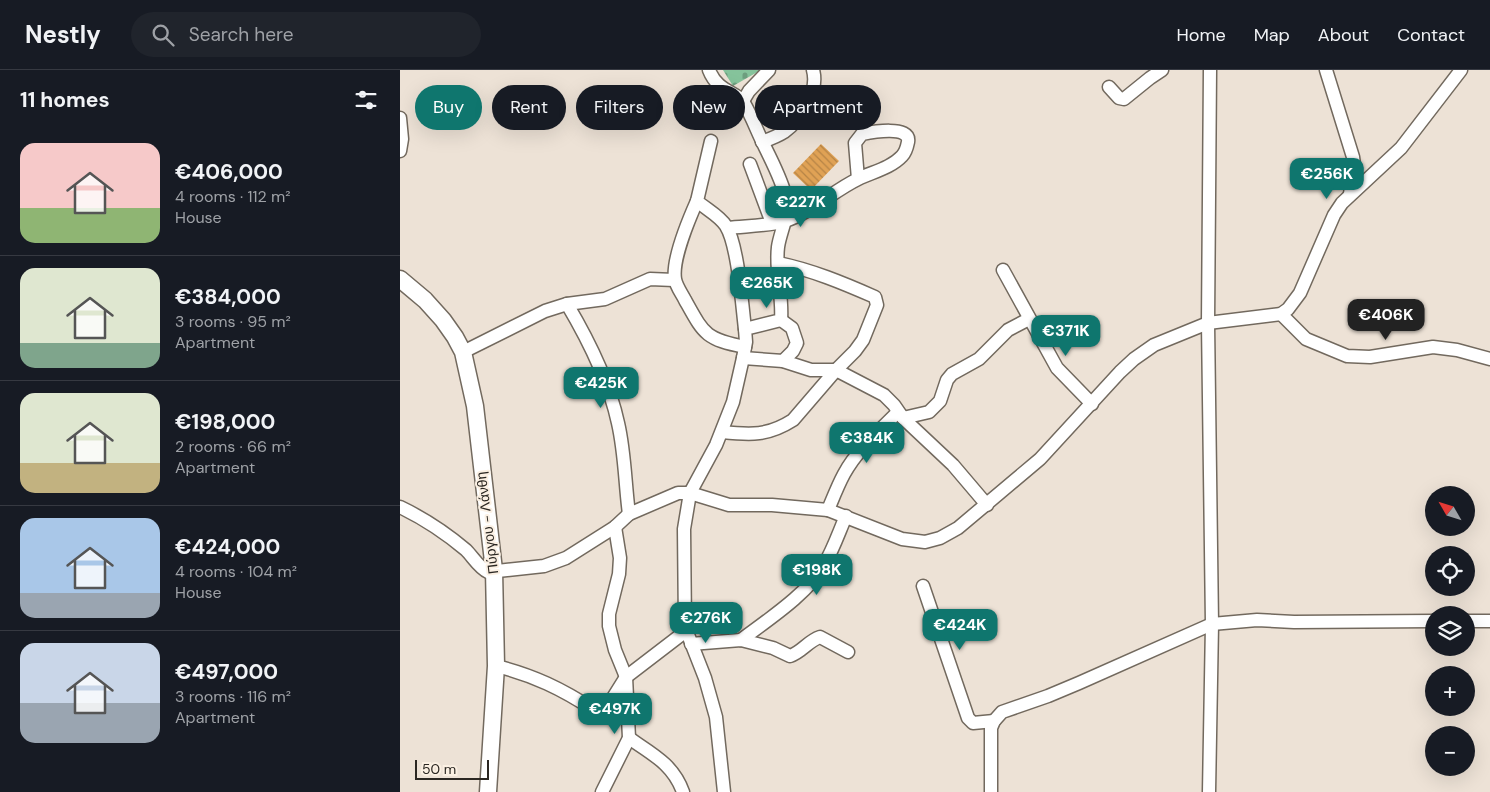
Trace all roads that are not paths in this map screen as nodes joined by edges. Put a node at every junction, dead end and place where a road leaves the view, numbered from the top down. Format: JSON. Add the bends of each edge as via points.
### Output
{"nodes":[{"id":1,"x":709,"y":70,"type":"edge"},
{"id":2,"x":769,"y":70,"type":"edge"},
{"id":3,"x":813,"y":70,"type":"edge"},
{"id":4,"x":1162,"y":70,"type":"edge"},
{"id":5,"x":1209,"y":70,"type":"edge"},
{"id":6,"x":1326,"y":70,"type":"edge"},
{"id":7,"x":1461,"y":70,"type":"edge"},
{"id":8,"x":718,"y":85,"type":"edge"},
{"id":9,"x":1109,"y":87,"type":"dead end"},
{"id":10,"x":745,"y":97,"type":"edge"},
{"id":11,"x":745,"y":104,"type":"edge"},
{"id":12,"x":400,"y":118,"type":"edge"},
{"id":13,"x":711,"y":141,"type":"dead end"},
{"id":14,"x":762,"y":142,"type":"junction"},
{"id":15,"x":400,"y":151,"type":"edge"},
{"id":16,"x":750,"y":164,"type":"dead end"},
{"id":17,"x":858,"y":179,"type":"junction"},
{"id":18,"x":1350,"y":194,"type":"junction"},
{"id":19,"x":697,"y":201,"type":"junction"},
{"id":20,"x":778,"y":222,"type":"junction"},
{"id":21,"x":728,"y":228,"type":"junction"},
{"id":22,"x":778,"y":263,"type":"junction"},
{"id":23,"x":1003,"y":270,"type":"dead end"},
{"id":24,"x":400,"y":279,"type":"edge"},
{"id":25,"x":674,"y":280,"type":"junction"},
{"id":26,"x":567,"y":304,"type":"junction"},
{"id":27,"x":1281,"y":314,"type":"junction"},
{"id":28,"x":1028,"y":319,"type":"junction"},
{"id":29,"x":781,"y":320,"type":"junction"},
{"id":30,"x":1208,"y":323,"type":"junction"},
{"id":31,"x":745,"y":329,"type":"junction"},
{"id":32,"x":463,"y":352,"type":"junction"},
{"id":33,"x":744,"y":353,"type":"junction"},
{"id":34,"x":1490,"y":359,"type":"edge"},
{"id":35,"x":783,"y":361,"type":"junction"},
{"id":36,"x":836,"y":370,"type":"junction"},
{"id":37,"x":1092,"y":404,"type":"junction"},
{"id":38,"x":900,"y":415,"type":"junction"},
{"id":39,"x":722,"y":432,"type":"junction"},
{"id":40,"x":690,"y":493,"type":"junction"},
{"id":41,"x":987,"y":505,"type":"junction"},
{"id":42,"x":400,"y":507,"type":"edge"},
{"id":43,"x":828,"y":510,"type":"junction"},
{"id":44,"x":629,"y":514,"type":"junction"},
{"id":45,"x":846,"y":516,"type":"junction"},
{"id":46,"x":615,"y":527,"type":"junction"},
{"id":47,"x":494,"y":570,"type":"junction"},
{"id":48,"x":924,"y":586,"type":"dead end"},
{"id":49,"x":1425,"y":621,"type":"edge"},
{"id":50,"x":1475,"y":621,"type":"edge"},
{"id":51,"x":1490,"y":621,"type":"edge"},
{"id":52,"x":1212,"y":624,"type":"junction"},
{"id":53,"x":686,"y":631,"type":"junction"},
{"id":54,"x":741,"y":640,"type":"junction"},
{"id":55,"x":692,"y":644,"type":"junction"},
{"id":56,"x":848,"y":652,"type":"dead end"},
{"id":57,"x":496,"y":666,"type":"junction"},
{"id":58,"x":626,"y":677,"type":"junction"},
{"id":59,"x":994,"y":722,"type":"junction"},
{"id":60,"x":629,"y":738,"type":"junction"},
{"id":61,"x":488,"y":792,"type":"edge"},
{"id":62,"x":602,"y":792,"type":"edge"},
{"id":63,"x":683,"y":792,"type":"edge"},
{"id":64,"x":724,"y":792,"type":"edge"},
{"id":65,"x":991,"y":792,"type":"edge"},
{"id":66,"x":1209,"y":792,"type":"edge"}],
"edges":[{"from":1,"to":8,"type":"street"},
{"from":2,"to":10,"type":"street"},
{"from":3,"to":14,"type":"street","via":[[815,86],[809,102],[786,131]]},
{"from":4,"to":9,"type":"street","via":[[1124,99]]},
{"from":5,"to":30,"type":"street"},
{"from":6,"to":18,"type":"street","via":[[1353,156]]},
{"from":7,"to":18,"type":"street","via":[[1401,148]]},
{"from":11,"to":14,"type":"street"},
{"from":12,"to":15,"type":"street"},
{"from":13,"to":19,"type":"street"},
{"from":14,"to":20,"type":"street","via":[[786,198],[787,206]]},
{"from":16,"to":20,"type":"street"},
{"from":17,"to":17,"type":"street","via":[[903,156],[907,135],[882,131],[862,134],[855,143]]},
{"from":17,"to":20,"type":"street","via":[[817,205]]},
{"from":18,"to":27,"type":"street","via":[[1334,214],[1300,293]]},
{"from":19,"to":21,"type":"street"},
{"from":19,"to":25,"type":"street","via":[[684,234]]},
{"from":20,"to":21,"type":"street"},
{"from":20,"to":22,"type":"street"},
{"from":21,"to":31,"type":"street"},
{"from":22,"to":29,"type":"street"},
{"from":22,"to":36,"type":"street","via":[[806,269],[877,299],[862,340]]},
{"from":23,"to":28,"type":"street"},
{"from":24,"to":32,"type":"main road","name":"Πύργου - Λάνθη","via":[[443,320]]},
{"from":25,"to":26,"type":"street","via":[[650,278],[605,299]]},
{"from":25,"to":33,"type":"street","via":[[706,334]]},
{"from":26,"to":32,"type":"street","via":[[527,319]]},
{"from":26,"to":44,"type":"street","via":[[588,341],[614,404],[622,442]]},
{"from":27,"to":30,"type":"street"},
{"from":27,"to":34,"type":"street","via":[[1306,339],[1347,356],[1370,357],[1433,347]]},
{"from":28,"to":37,"type":"street","via":[[1057,368]]},
{"from":28,"to":38,"type":"street","via":[[1008,330],[979,360],[952,374],[940,401],[929,412]]},
{"from":29,"to":31,"type":"street"},
{"from":29,"to":35,"type":"street","via":[[792,328],[797,343]]},
{"from":30,"to":37,"type":"street","via":[[1154,345],[1134,358]]},
{"from":30,"to":52,"type":"street"},
{"from":31,"to":33,"type":"street"},
{"from":32,"to":47,"type":"main road","name":"Πύργου - Λάνθη","via":[[474,406]]},
{"from":33,"to":35,"type":"street"},
{"from":33,"to":39,"type":"street","via":[[735,395]]},
{"from":35,"to":36,"type":"street","via":[[811,370]]},
{"from":36,"to":38,"type":"street","via":[[884,395]]},
{"from":36,"to":39,"type":"street","via":[[800,414],[785,426],[752,435]]},
{"from":37,"to":41,"type":"street","via":[[1040,459]]},
{"from":38,"to":41,"type":"street","via":[[954,465]]},
{"from":38,"to":43,"type":"street","via":[[859,452],[843,475]]},
{"from":39,"to":40,"type":"street"},
{"from":40,"to":43,"type":"street","via":[[729,505]]},
{"from":40,"to":44,"type":"street","via":[[669,496]]},
{"from":40,"to":53,"type":"street","via":[[684,529]]},
{"from":41,"to":45,"type":"street","via":[[958,528],[925,542],[886,534]]},
{"from":42,"to":47,"type":"street","via":[[465,550],[485,571]]},
{"from":43,"to":45,"type":"street"},
{"from":44,"to":46,"type":"street"},
{"from":45,"to":54,"type":"street","via":[[816,578]]},
{"from":46,"to":47,"type":"street","via":[[581,550],[554,562]]},
{"from":46,"to":58,"type":"street","via":[[620,558],[609,626]]},
{"from":47,"to":57,"type":"main road","name":"Πύργου - Λάνθη"},
{"from":48,"to":59,"type":"street","via":[[968,718],[973,723]]},
{"from":49,"to":52,"type":"street","via":[[1256,620]]},
{"from":50,"to":51,"type":"street"},
{"from":52,"to":59,"type":"street","via":[[1055,693],[1002,712]]},
{"from":52,"to":66,"type":"street"},
{"from":53,"to":55,"type":"street"},
{"from":53,"to":58,"type":"street"},
{"from":54,"to":55,"type":"street"},
{"from":54,"to":56,"type":"street","via":[[790,656],[820,637]]},
{"from":55,"to":64,"type":"street","via":[[716,717]]},
{"from":57,"to":58,"type":"street","via":[[522,672],[550,684],[599,711],[611,701]]},
{"from":57,"to":61,"type":"main road","name":"Πύργου - Λάνθη"},
{"from":58,"to":60,"type":"street"},
{"from":59,"to":65,"type":"street","via":[[990,743]]},
{"from":60,"to":62,"type":"street"},
{"from":60,"to":63,"type":"street","via":[[661,760],[679,780]]}]}
